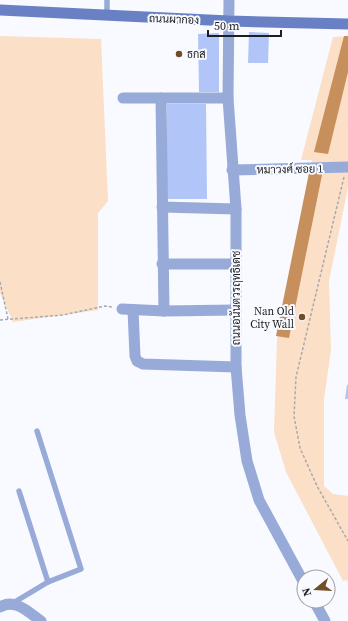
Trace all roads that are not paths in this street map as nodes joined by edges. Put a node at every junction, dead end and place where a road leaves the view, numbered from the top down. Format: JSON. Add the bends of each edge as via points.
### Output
{"nodes":[{"id":1,"x":107,"y":0,"type":"edge"},
{"id":2,"x":229,"y":0,"type":"edge"},
{"id":3,"x":0,"y":10,"type":"edge"},
{"id":4,"x":107,"y":16,"type":"junction"},
{"id":5,"x":229,"y":21,"type":"junction"},
{"id":6,"x":348,"y":24,"type":"edge"},
{"id":7,"x":123,"y":98,"type":"dead end"},
{"id":8,"x":161,"y":98,"type":"junction"},
{"id":9,"x":228,"y":98,"type":"junction"},
{"id":10,"x":347,"y":167,"type":"edge"},
{"id":11,"x":232,"y":170,"type":"junction"},
{"id":12,"x":162,"y":207,"type":"junction"},
{"id":13,"x":236,"y":209,"type":"junction"},
{"id":14,"x":162,"y":264,"type":"junction"},
{"id":15,"x":236,"y":264,"type":"junction"},
{"id":16,"x":236,"y":310,"type":"junction"},
{"id":17,"x":164,"y":311,"type":"junction"},
{"id":18,"x":236,"y":367,"type":"junction"},
{"id":19,"x":37,"y":431,"type":"dead end"},
{"id":20,"x":19,"y":491,"type":"dead end"},
{"id":21,"x":296,"y":569,"type":"edge"},
{"id":22,"x":48,"y":582,"type":"junction"},
{"id":23,"x":13,"y":604,"type":"junction"},
{"id":24,"x":0,"y":607,"type":"edge"},
{"id":25,"x":318,"y":609,"type":"edge"},
{"id":26,"x":40,"y":621,"type":"edge"},
{"id":27,"x":325,"y":621,"type":"edge"}],
"edges":[{"from":1,"to":4,"type":"lane"},
{"from":2,"to":5,"type":"street","name":"ถนนอนันตวรฤทธิเดช"},
{"from":3,"to":4,"type":"main road","name":"ถนนผากอง"},
{"from":4,"to":5,"type":"main road","name":"ถนนผากอง"},
{"from":5,"to":6,"type":"main road","name":"ถนนผากอง"},
{"from":5,"to":9,"type":"street","name":"ถนนอนันตวรฤทธิเดช"},
{"from":7,"to":8,"type":"street"},
{"from":8,"to":9,"type":"street"},
{"from":8,"to":12,"type":"street"},
{"from":9,"to":11,"type":"street","name":"ถนนอนันตวรฤทธิเดช"},
{"from":10,"to":11,"type":"street","name":"หมาวงศ์ ซอย 1"},
{"from":11,"to":13,"type":"street","name":"ถนนอนันตวรฤทธิเดช"},
{"from":12,"to":13,"type":"street"},
{"from":12,"to":14,"type":"street"},
{"from":13,"to":15,"type":"street","name":"ถนนอนันตวรฤทธิเดช"},
{"from":14,"to":15,"type":"street"},
{"from":14,"to":17,"type":"street"},
{"from":15,"to":16,"type":"street","name":"ถนนอนันตวรฤทธิเดช"},
{"from":16,"to":17,"type":"street"},
{"from":16,"to":18,"type":"street","name":"ถนนอนันตวรฤทธิเดช"},
{"from":17,"to":18,"type":"street","via":[[127,309],[137,361],[143,364]]},
{"from":18,"to":21,"type":"street","name":"ถนนอนันตวรฤทธิเดช","via":[[247,461],[259,500]]},
{"from":19,"to":22,"type":"lane","via":[[81,569]]},
{"from":20,"to":22,"type":"lane"},
{"from":22,"to":23,"type":"lane"},
{"from":23,"to":24,"type":"street"},
{"from":23,"to":26,"type":"street"},
{"from":25,"to":27,"type":"street"}]}
